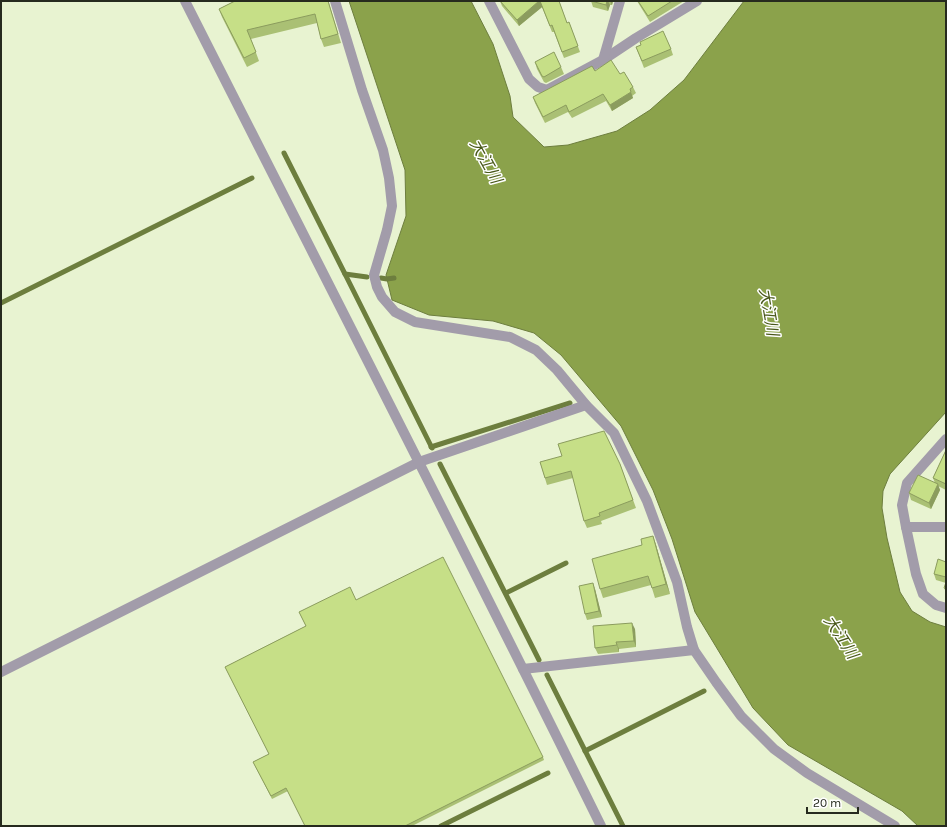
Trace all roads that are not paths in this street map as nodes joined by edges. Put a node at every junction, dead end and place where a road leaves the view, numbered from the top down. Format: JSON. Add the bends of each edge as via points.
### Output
{"nodes":[{"id":1,"x":185,"y":1,"type":"edge"},
{"id":2,"x":335,"y":1,"type":"edge"},
{"id":3,"x":489,"y":1,"type":"edge"},
{"id":4,"x":620,"y":1,"type":"edge"},
{"id":5,"x":697,"y":1,"type":"edge"},
{"id":6,"x":603,"y":60,"type":"junction"},
{"id":7,"x":586,"y":406,"type":"junction"},
{"id":8,"x":946,"y":439,"type":"edge"},
{"id":9,"x":419,"y":462,"type":"junction"},
{"id":10,"x":906,"y":527,"type":"junction"},
{"id":11,"x":946,"y":527,"type":"edge"},
{"id":12,"x":946,"y":608,"type":"edge"},
{"id":13,"x":694,"y":650,"type":"junction"},
{"id":14,"x":523,"y":669,"type":"junction"},
{"id":15,"x":1,"y":672,"type":"edge"},
{"id":16,"x":601,"y":826,"type":"edge"},
{"id":17,"x":895,"y":826,"type":"edge"}],
"edges":[{"from":1,"to":9,"type":"street"},
{"from":2,"to":7,"type":"street","via":[[383,150],[389,178],[392,206],[374,275],[382,297],[396,312],[415,322],[510,337],[536,350],[557,370]]},
{"from":3,"to":6,"type":"street","via":[[528,79],[538,87],[547,90]]},
{"from":4,"to":6,"type":"street"},
{"from":5,"to":6,"type":"street"},
{"from":7,"to":9,"type":"street"},
{"from":7,"to":13,"type":"street","via":[[614,433],[647,502],[677,582]]},
{"from":8,"to":10,"type":"street","via":[[907,483],[902,505]]},
{"from":9,"to":14,"type":"street"},
{"from":9,"to":15,"type":"street"},
{"from":10,"to":11,"type":"street"},
{"from":10,"to":12,"type":"street","via":[[923,594]]},
{"from":13,"to":14,"type":"street"},
{"from":13,"to":17,"type":"street","via":[[742,716],[774,749],[807,773]]},
{"from":14,"to":16,"type":"street"}]}
